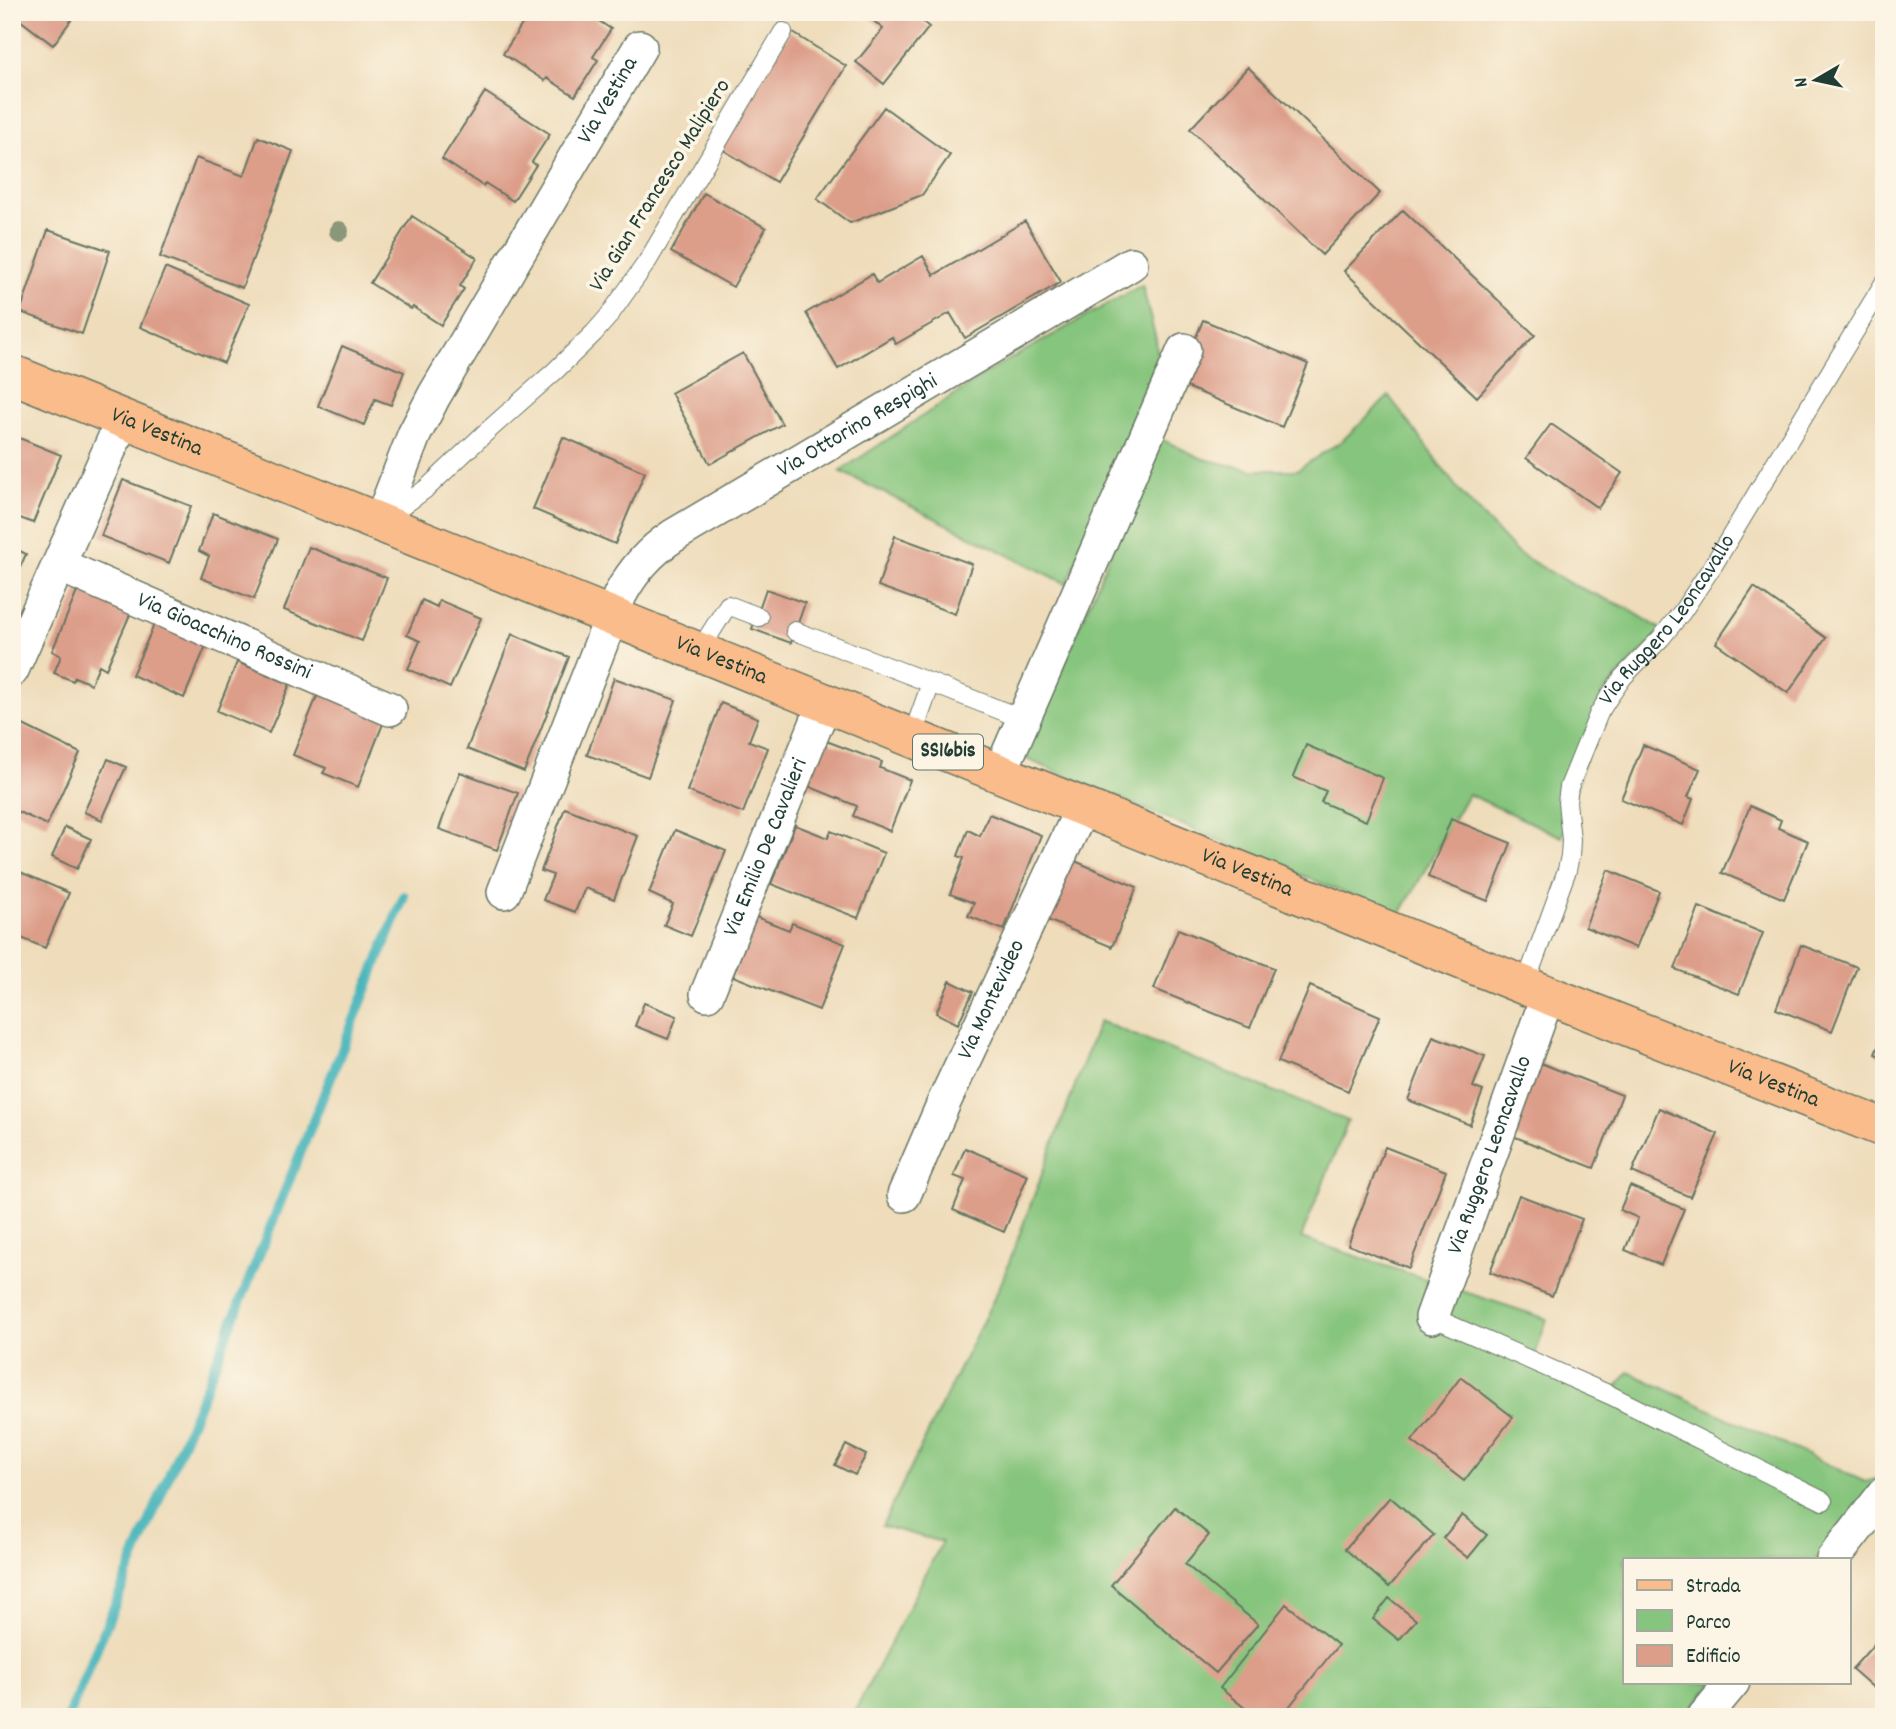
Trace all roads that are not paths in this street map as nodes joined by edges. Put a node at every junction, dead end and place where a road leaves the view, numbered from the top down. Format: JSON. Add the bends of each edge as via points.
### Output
{"nodes":[{"id":1,"x":783,"y":32,"type":"dead end"},
{"id":2,"x":640,"y":47,"type":"dead end"},
{"id":3,"x":1131,"y":264,"type":"dead end"},
{"id":4,"x":1884,"y":283,"type":"edge"},
{"id":5,"x":1184,"y":349,"type":"dead end"},
{"id":6,"x":12,"y":374,"type":"edge"},
{"id":7,"x":123,"y":419,"type":"junction"},
{"id":8,"x":380,"y":523,"type":"junction"},
{"id":9,"x":59,"y":565,"type":"junction"},
{"id":10,"x":612,"y":616,"type":"junction"},
{"id":11,"x":759,"y":617,"type":"dead end"},
{"id":12,"x":795,"y":631,"type":"dead end"},
{"id":13,"x":699,"y":651,"type":"junction"},
{"id":14,"x":12,"y":670,"type":"edge"},
{"id":15,"x":931,"y":683,"type":"junction"},
{"id":16,"x":825,"y":702,"type":"junction"},
{"id":17,"x":390,"y":709,"type":"dead end"},
{"id":18,"x":1023,"y":719,"type":"junction"},
{"id":19,"x":912,"y":737,"type":"junction"},
{"id":20,"x":1000,"y":773,"type":"junction"},
{"id":21,"x":1083,"y":806,"type":"junction"},
{"id":22,"x":504,"y":892,"type":"dead end"},
{"id":23,"x":1536,"y":990,"type":"junction"},
{"id":24,"x":707,"y":994,"type":"dead end"},
{"id":25,"x":1884,"y":1128,"type":"edge"},
{"id":26,"x":904,"y":1195,"type":"dead end"},
{"id":27,"x":1432,"y":1317,"type":"joint"},
{"id":28,"x":1884,"y":1494,"type":"edge"},
{"id":29,"x":1823,"y":1500,"type":"dead end"},
{"id":30,"x":1834,"y":1558,"type":"edge"},
{"id":31,"x":1731,"y":1684,"type":"edge"},
{"id":32,"x":1704,"y":1717,"type":"edge"}],
"edges":[{"from":1,"to":8,"type":"lane","name":"Via Gian Francesco Malipiero","via":[[647,262],[608,317],[427,488]]},
{"from":2,"to":8,"type":"street","name":"Via Vestina","via":[[434,396]]},
{"from":3,"to":10,"type":"street","name":"Via Ottorino Respighi","via":[[673,536],[631,575]]},
{"from":4,"to":23,"type":"lane","name":"Via Ruggero Leoncavallo","via":[[1714,564],[1682,612],[1623,677],[1599,713],[1569,788],[1567,870]]},
{"from":5,"to":18,"type":"street"},
{"from":6,"to":7,"type":"main road","name":"Via Vestina","number":"SS16bis"},
{"from":7,"to":8,"type":"main road","name":"Via Vestina","number":"SS16bis"},
{"from":7,"to":9,"type":"street"},
{"from":8,"to":10,"type":"main road","name":"Via Vestina","number":"SS16bis"},
{"from":9,"to":14,"type":"street"},
{"from":9,"to":17,"type":"street","name":"Via Gioacchino Rossini"},
{"from":10,"to":13,"type":"main road","name":"Via Vestina","number":"SS16bis"},
{"from":10,"to":22,"type":"street"},
{"from":11,"to":13,"type":"lane","via":[[728,605]]},
{"from":12,"to":15,"type":"lane"},
{"from":13,"to":16,"type":"main road","name":"Via Vestina","number":"SS16bis"},
{"from":15,"to":18,"type":"lane"},
{"from":15,"to":19,"type":"lane"},
{"from":16,"to":19,"type":"main road","name":"Via Vestina","number":"SS16bis"},
{"from":16,"to":24,"type":"street","name":"Via Emilio De Cavalieri"},
{"from":18,"to":20,"type":"street"},
{"from":19,"to":20,"type":"main road","name":"Via Vestina","number":"SS16bis"},
{"from":20,"to":21,"type":"main road","name":"Via Vestina","number":"SS16bis"},
{"from":21,"to":23,"type":"main road","name":"Via Vestina","number":"SS16bis"},
{"from":21,"to":26,"type":"street","name":"Via Montevideo"},
{"from":23,"to":25,"type":"main road","name":"Via Vestina","number":"SS16bis"},
{"from":23,"to":27,"type":"street","name":"Via Ruggero Leoncavallo"},
{"from":27,"to":29,"type":"lane","via":[[1610,1395]]},
{"from":28,"to":30,"type":"street"},
{"from":31,"to":32,"type":"street"}]}
